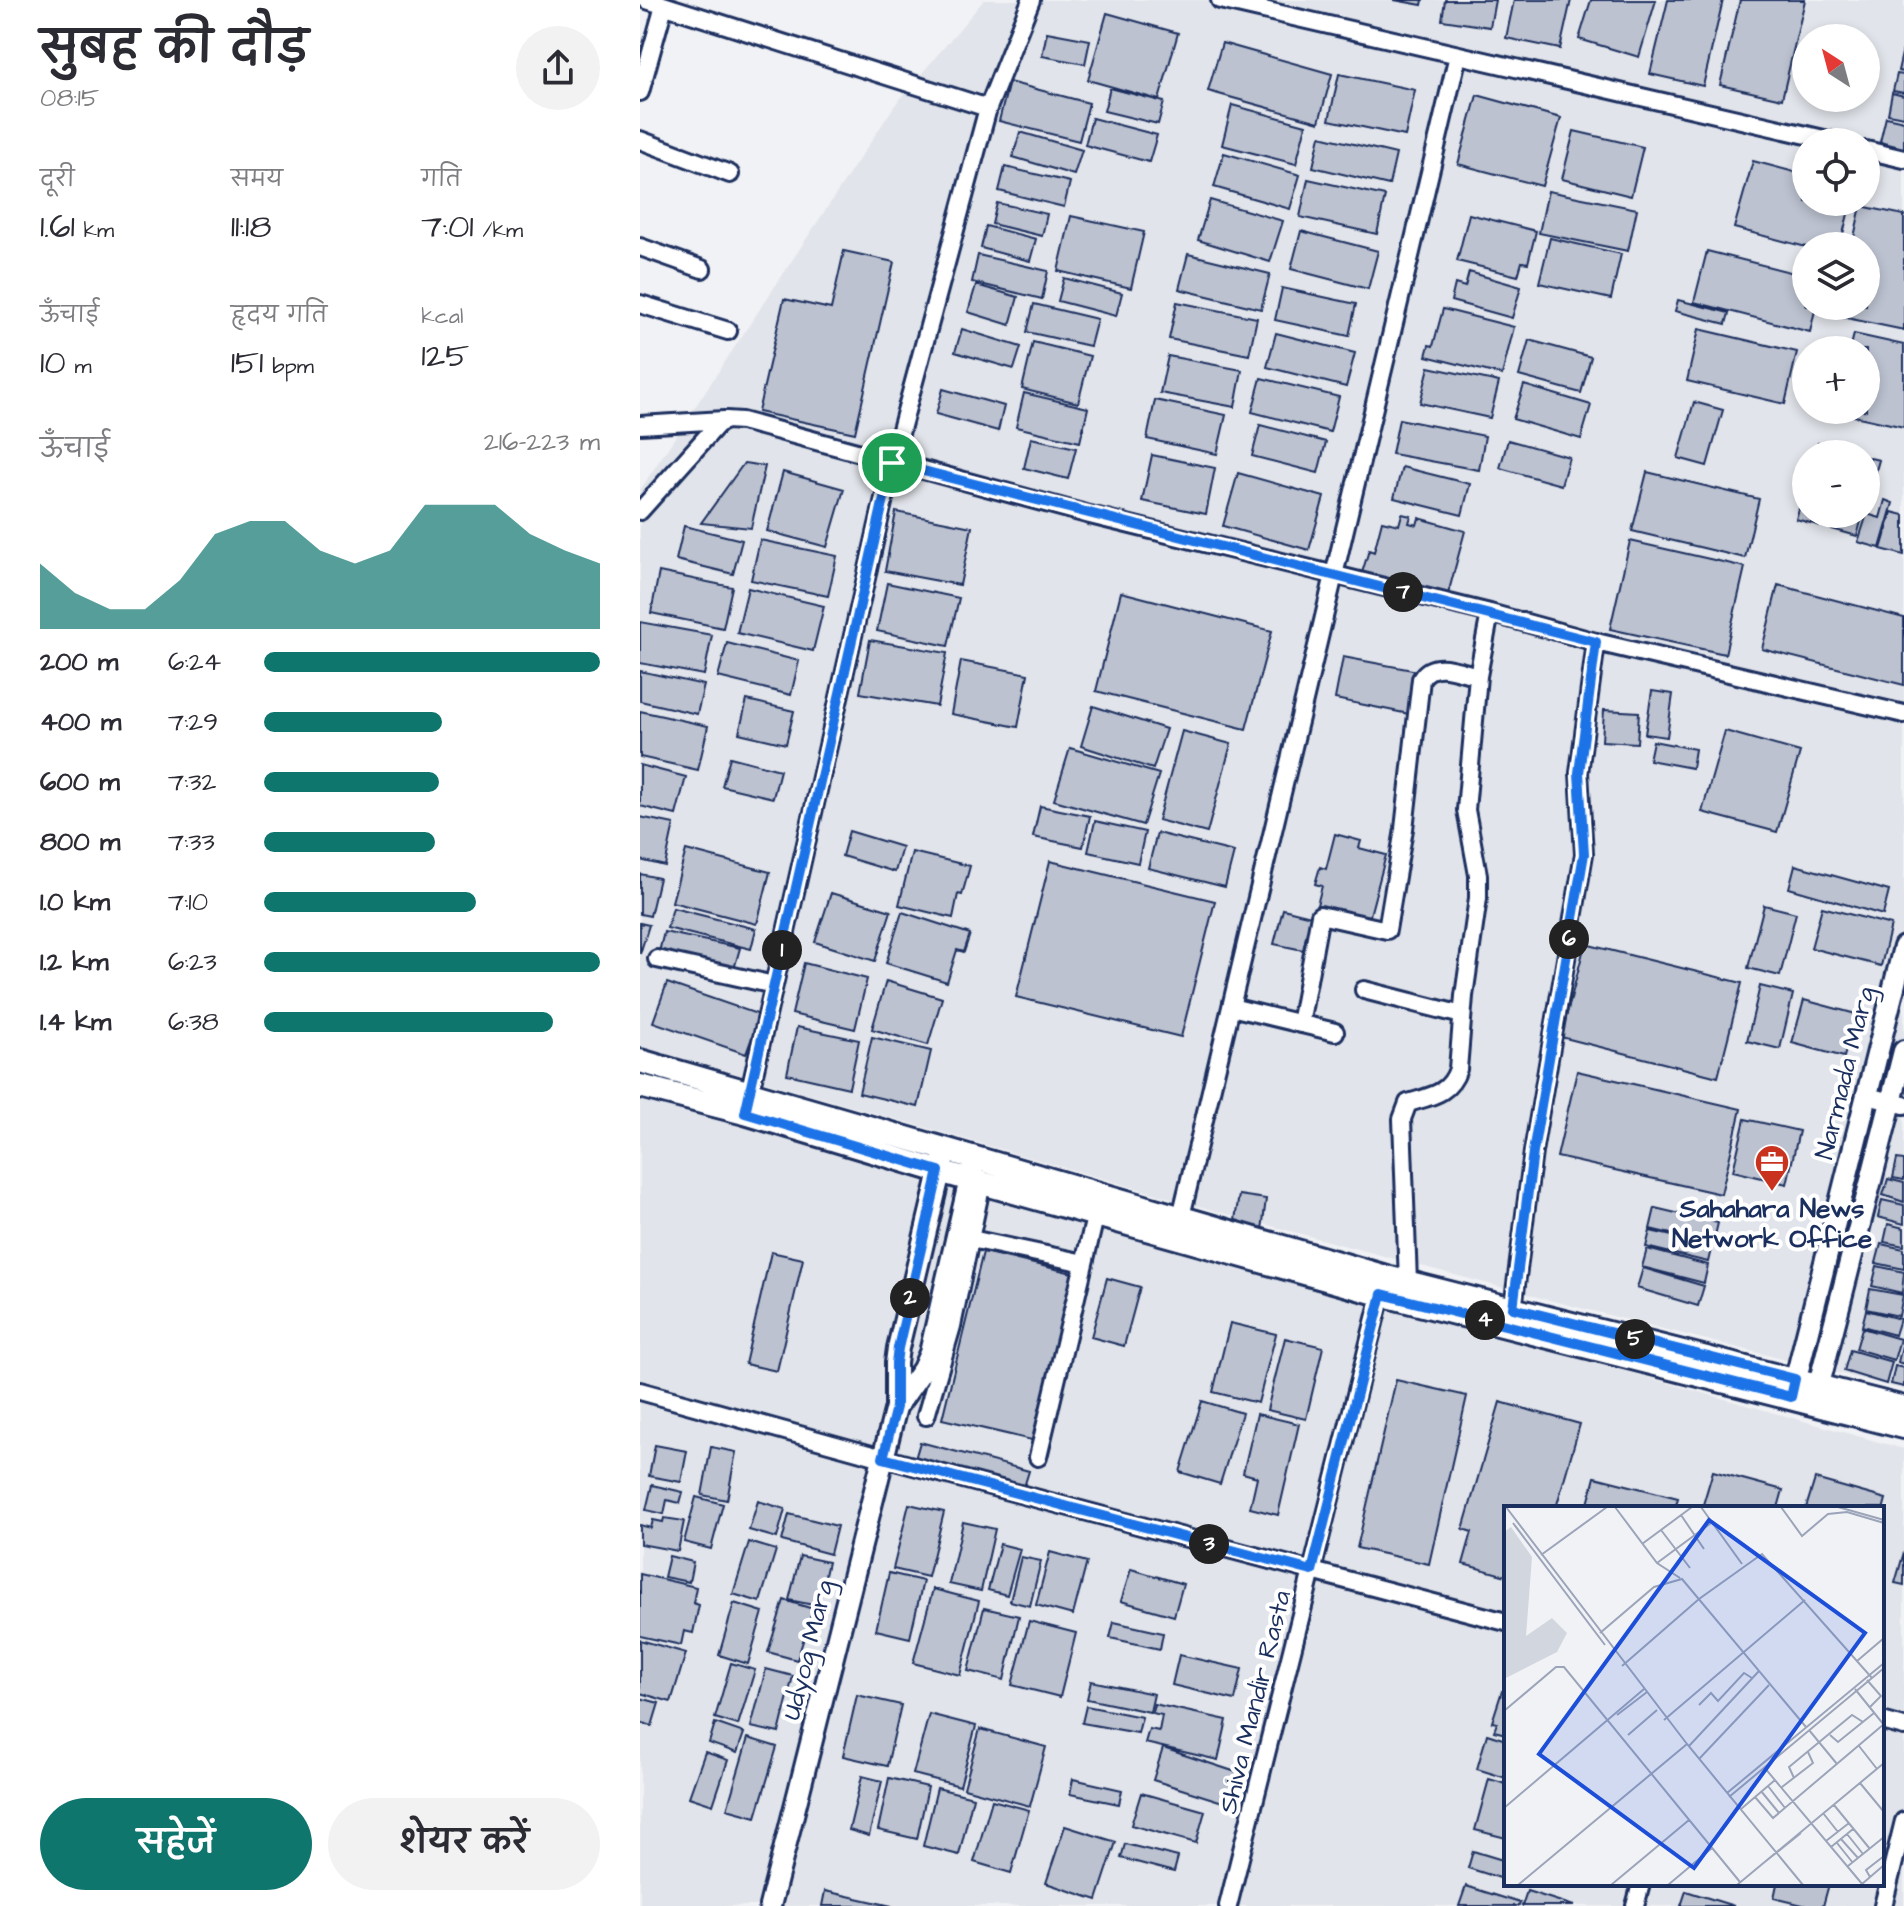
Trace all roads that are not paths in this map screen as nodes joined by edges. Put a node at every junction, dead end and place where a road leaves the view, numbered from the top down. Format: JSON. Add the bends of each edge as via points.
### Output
{"nodes":[{"id":1,"x":647,"y":0,"type":"edge"},
{"id":2,"x":1031,"y":0,"type":"edge"},
{"id":3,"x":1220,"y":0,"type":"edge"},
{"id":4,"x":664,"y":6,"type":"junction"},
{"id":5,"x":1458,"y":55,"type":"junction"},
{"id":6,"x":640,"y":92,"type":"edge"},
{"id":7,"x":988,"y":108,"type":"junction"},
{"id":8,"x":1792,"y":132,"type":"edge"},
{"id":9,"x":640,"y":140,"type":"edge"},
{"id":10,"x":1880,"y":153,"type":"edge"},
{"id":11,"x":1904,"y":159,"type":"edge"},
{"id":12,"x":730,"y":174,"type":"dead end"},
{"id":13,"x":640,"y":247,"type":"edge"},
{"id":14,"x":702,"y":269,"type":"dead end"},
{"id":15,"x":640,"y":304,"type":"edge"},
{"id":16,"x":728,"y":331,"type":"dead end"},
{"id":17,"x":726,"y":420,"type":"junction"},
{"id":18,"x":640,"y":425,"type":"edge"},
{"id":19,"x":892,"y":463,"type":"junction"},
{"id":20,"x":640,"y":511,"type":"edge"},
{"id":21,"x":1334,"y":575,"type":"junction"},
{"id":22,"x":1490,"y":613,"type":"junction"},
{"id":23,"x":1596,"y":642,"type":"junction"},
{"id":24,"x":1478,"y":676,"type":"junction"},
{"id":25,"x":1904,"y":714,"type":"edge"},
{"id":26,"x":1904,"y":947,"type":"edge"},
{"id":27,"x":657,"y":959,"type":"dead end"},
{"id":28,"x":774,"y":985,"type":"junction"},
{"id":29,"x":1364,"y":990,"type":"dead end"},
{"id":30,"x":1231,"y":1007,"type":"junction"},
{"id":31,"x":1462,"y":1015,"type":"junction"},
{"id":32,"x":1300,"y":1024,"type":"junction"},
{"id":33,"x":1335,"y":1032,"type":"dead end"},
{"id":34,"x":1904,"y":1051,"type":"edge"},
{"id":35,"x":640,"y":1061,"type":"edge"},
{"id":36,"x":640,"y":1086,"type":"edge"},
{"id":37,"x":1867,"y":1096,"type":"junction"},
{"id":38,"x":748,"y":1103,"type":"junction"},
{"id":39,"x":1898,"y":1104,"type":"edge"},
{"id":40,"x":942,"y":1161,"type":"junction"},
{"id":41,"x":976,"y":1172,"type":"junction"},
{"id":42,"x":1096,"y":1213,"type":"junction"},
{"id":43,"x":1178,"y":1227,"type":"junction"},
{"id":44,"x":971,"y":1239,"type":"junction"},
{"id":45,"x":1084,"y":1263,"type":"junction"},
{"id":46,"x":1408,"y":1282,"type":"junction"},
{"id":47,"x":1384,"y":1285,"type":"junction"},
{"id":48,"x":1513,"y":1308,"type":"junction"},
{"id":49,"x":1793,"y":1388,"type":"junction"},
{"id":50,"x":640,"y":1391,"type":"edge"},
{"id":51,"x":1817,"y":1395,"type":"junction"},
{"id":52,"x":896,"y":1407,"type":"junction"},
{"id":53,"x":1904,"y":1408,"type":"edge"},
{"id":54,"x":926,"y":1416,"type":"dead end"},
{"id":55,"x":1904,"y":1427,"type":"edge"},
{"id":56,"x":1038,"y":1457,"type":"dead end"},
{"id":57,"x":883,"y":1458,"type":"junction"},
{"id":58,"x":1312,"y":1571,"type":"junction"},
{"id":59,"x":1504,"y":1621,"type":"edge"},
{"id":60,"x":1884,"y":1722,"type":"edge"},
{"id":61,"x":1904,"y":1727,"type":"edge"},
{"id":62,"x":1904,"y":1821,"type":"edge"},
{"id":63,"x":1640,"y":1886,"type":"edge"},
{"id":64,"x":770,"y":1906,"type":"edge"},
{"id":65,"x":1228,"y":1906,"type":"edge"},
{"id":66,"x":1635,"y":1906,"type":"edge"},
{"id":67,"x":1883,"y":1906,"type":"edge"}],
"edges":[{"from":1,"to":4,"type":"street"},
{"from":2,"to":7,"type":"street"},
{"from":3,"to":5,"type":"street"},
{"from":4,"to":6,"type":"street"},
{"from":4,"to":7,"type":"street"},
{"from":5,"to":8,"type":"street"},
{"from":5,"to":21,"type":"street"},
{"from":7,"to":19,"type":"street"},
{"from":9,"to":12,"type":"street"},
{"from":10,"to":11,"type":"street"},
{"from":13,"to":14,"type":"street"},
{"from":15,"to":16,"type":"street"},
{"from":17,"to":18,"type":"street"},
{"from":17,"to":19,"type":"street"},
{"from":17,"to":20,"type":"street"},
{"from":19,"to":21,"type":"street"},
{"from":19,"to":28,"type":"street"},
{"from":21,"to":22,"type":"street"},
{"from":21,"to":30,"type":"street"},
{"from":22,"to":23,"type":"street"},
{"from":22,"to":24,"type":"street"},
{"from":23,"to":25,"type":"street"},
{"from":23,"to":48,"type":"street","via":[[1579,773],[1584,854],[1533,1152]]},
{"from":24,"to":31,"type":"street","via":[[1466,810],[1478,898]]},
{"from":24,"to":32,"type":"street","via":[[1434,667],[1421,679],[1387,930],[1320,915]]},
{"from":26,"to":37,"type":"street","name":"Narmada Marg"},
{"from":27,"to":28,"type":"street"},
{"from":28,"to":38,"type":"street"},
{"from":29,"to":31,"type":"street"},
{"from":30,"to":32,"type":"street"},
{"from":30,"to":43,"type":"street"},
{"from":31,"to":46,"type":"street","via":[[1455,1079],[1441,1093],[1408,1103],[1404,1112]]},
{"from":32,"to":33,"type":"street"},
{"from":34,"to":39,"type":"street","name":"Narmada Marg"},
{"from":35,"to":38,"type":"main road"},
{"from":36,"to":38,"type":"main road"},
{"from":37,"to":39,"type":"street"},
{"from":37,"to":49,"type":"street","name":"Narmada Marg"},
{"from":38,"to":40,"type":"main road"},
{"from":39,"to":51,"type":"street","name":"Narmada Marg"},
{"from":40,"to":41,"type":"main road"},
{"from":40,"to":52,"type":"street","name":"Udyog Marg","via":[[898,1348]]},
{"from":41,"to":42,"type":"main road"},
{"from":41,"to":43,"type":"main road"},
{"from":41,"to":44,"type":"street"},
{"from":41,"to":52,"type":"street","name":"Udyog Marg","via":[[930,1353]]},
{"from":42,"to":43,"type":"main road"},
{"from":42,"to":45,"type":"street"},
{"from":43,"to":47,"type":"main road"},
{"from":44,"to":45,"type":"street"},
{"from":44,"to":54,"type":"street"},
{"from":45,"to":56,"type":"street"},
{"from":46,"to":47,"type":"main road"},
{"from":46,"to":48,"type":"main road"},
{"from":47,"to":49,"type":"main road"},
{"from":47,"to":58,"type":"street","name":"Shiva Mandir Rasta"},
{"from":48,"to":49,"type":"main road"},
{"from":49,"to":51,"type":"main road"},
{"from":50,"to":57,"type":"street"},
{"from":51,"to":53,"type":"main road"},
{"from":51,"to":55,"type":"main road"},
{"from":52,"to":57,"type":"street","name":"Udyog Marg"},
{"from":57,"to":58,"type":"street"},
{"from":57,"to":64,"type":"street","name":"Udyog Marg"},
{"from":58,"to":59,"type":"street"},
{"from":58,"to":65,"type":"street","name":"Shiva Mandir Rasta"},
{"from":60,"to":61,"type":"street"},
{"from":62,"to":67,"type":"street"},
{"from":63,"to":66,"type":"street"}]}
